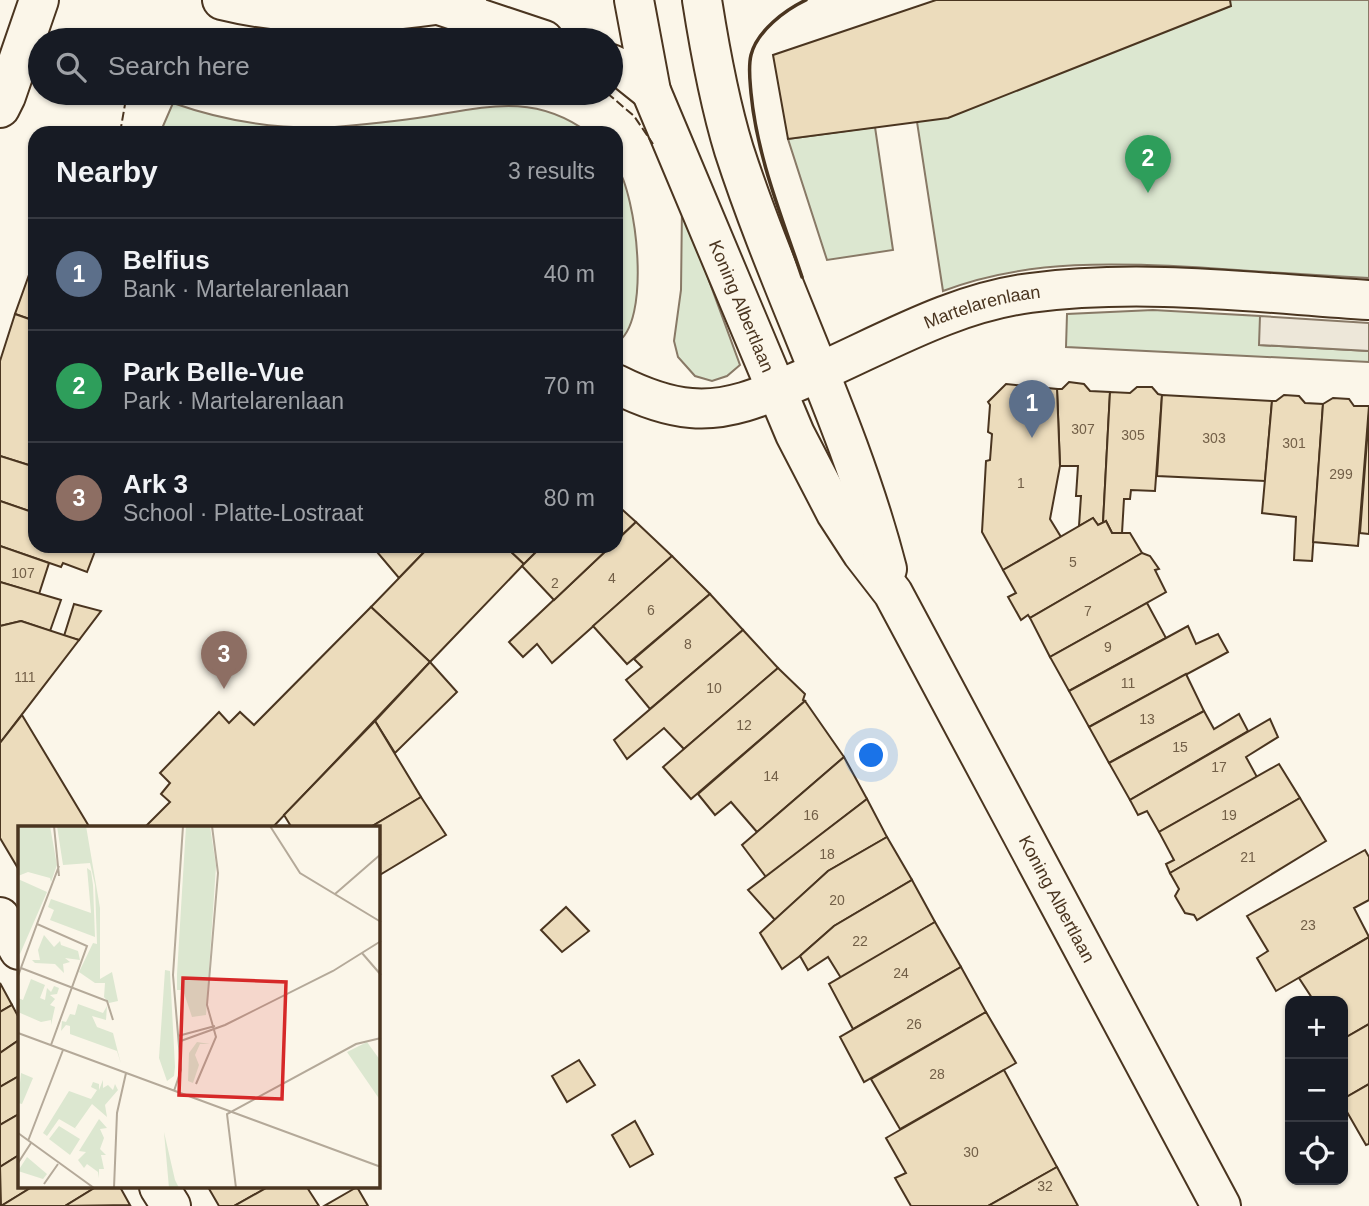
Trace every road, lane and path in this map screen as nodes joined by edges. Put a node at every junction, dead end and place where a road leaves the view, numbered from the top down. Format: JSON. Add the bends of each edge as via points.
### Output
{"nodes":[{"id":1,"x":39,"y":0,"type":"edge"},
{"id":2,"x":222,"y":0,"type":"edge"},
{"id":3,"x":634,"y":0,"type":"edge"},
{"id":4,"x":702,"y":0,"type":"edge"},
{"id":5,"x":453,"y":2,"type":"edge"},
{"id":6,"x":29,"y":28,"type":"edge"},
{"id":7,"x":515,"y":28,"type":"edge"},
{"id":8,"x":28,"y":32,"type":"edge"},
{"id":9,"x":623,"y":70,"type":"edge"},
{"id":10,"x":651,"y":91,"type":"junction"},
{"id":11,"x":0,"y":108,"type":"edge"},
{"id":12,"x":1369,"y":300,"type":"edge"},
{"id":13,"x":818,"y":372,"type":"junction"},
{"id":14,"x":623,"y":387,"type":"edge"},
{"id":15,"x":778,"y":390,"type":"junction"},
{"id":16,"x":893,"y":593,"type":"junction"},
{"id":17,"x":0,"y":917,"type":"edge"},
{"id":18,"x":18,"y":948,"type":"edge"},
{"id":19,"x":160,"y":1188,"type":"edge"},
{"id":20,"x":171,"y":1206,"type":"edge"},
{"id":21,"x":1221,"y":1206,"type":"edge"}],
"edges":[{"from":1,"to":6,"type":"street"},
{"from":2,"to":5,"type":"street","via":[[303,13],[366,13]]},
{"from":3,"to":10,"type":"street","name":"Koning Albertlaan"},
{"from":4,"to":13,"type":"street","name":"Koning Albertlaan","via":[[716,87],[734,151]]},
{"from":5,"to":7,"type":"street"},
{"from":8,"to":11,"type":"street"},
{"from":9,"to":10,"type":"street"},
{"from":10,"to":15,"type":"street","name":"Koning Albertlaan"},
{"from":12,"to":13,"type":"street","name":"Martelarenlaan","via":[[1152,288],[1029,293],[954,311]]},
{"from":13,"to":15,"type":"street","name":"Martelarenlaan"},
{"from":13,"to":16,"type":"street","name":"Koning Albertlaan","via":[[864,492]]},
{"from":14,"to":15,"type":"street","name":"Martelarenlaan","via":[[663,404],[693,409],[746,401]]},
{"from":15,"to":16,"type":"street","name":"Koning Albertlaan","via":[[836,513]]},
{"from":16,"to":21,"type":"street","name":"Koning Albertlaan"},
{"from":17,"to":18,"type":"street"},
{"from":19,"to":20,"type":"street"}]}
